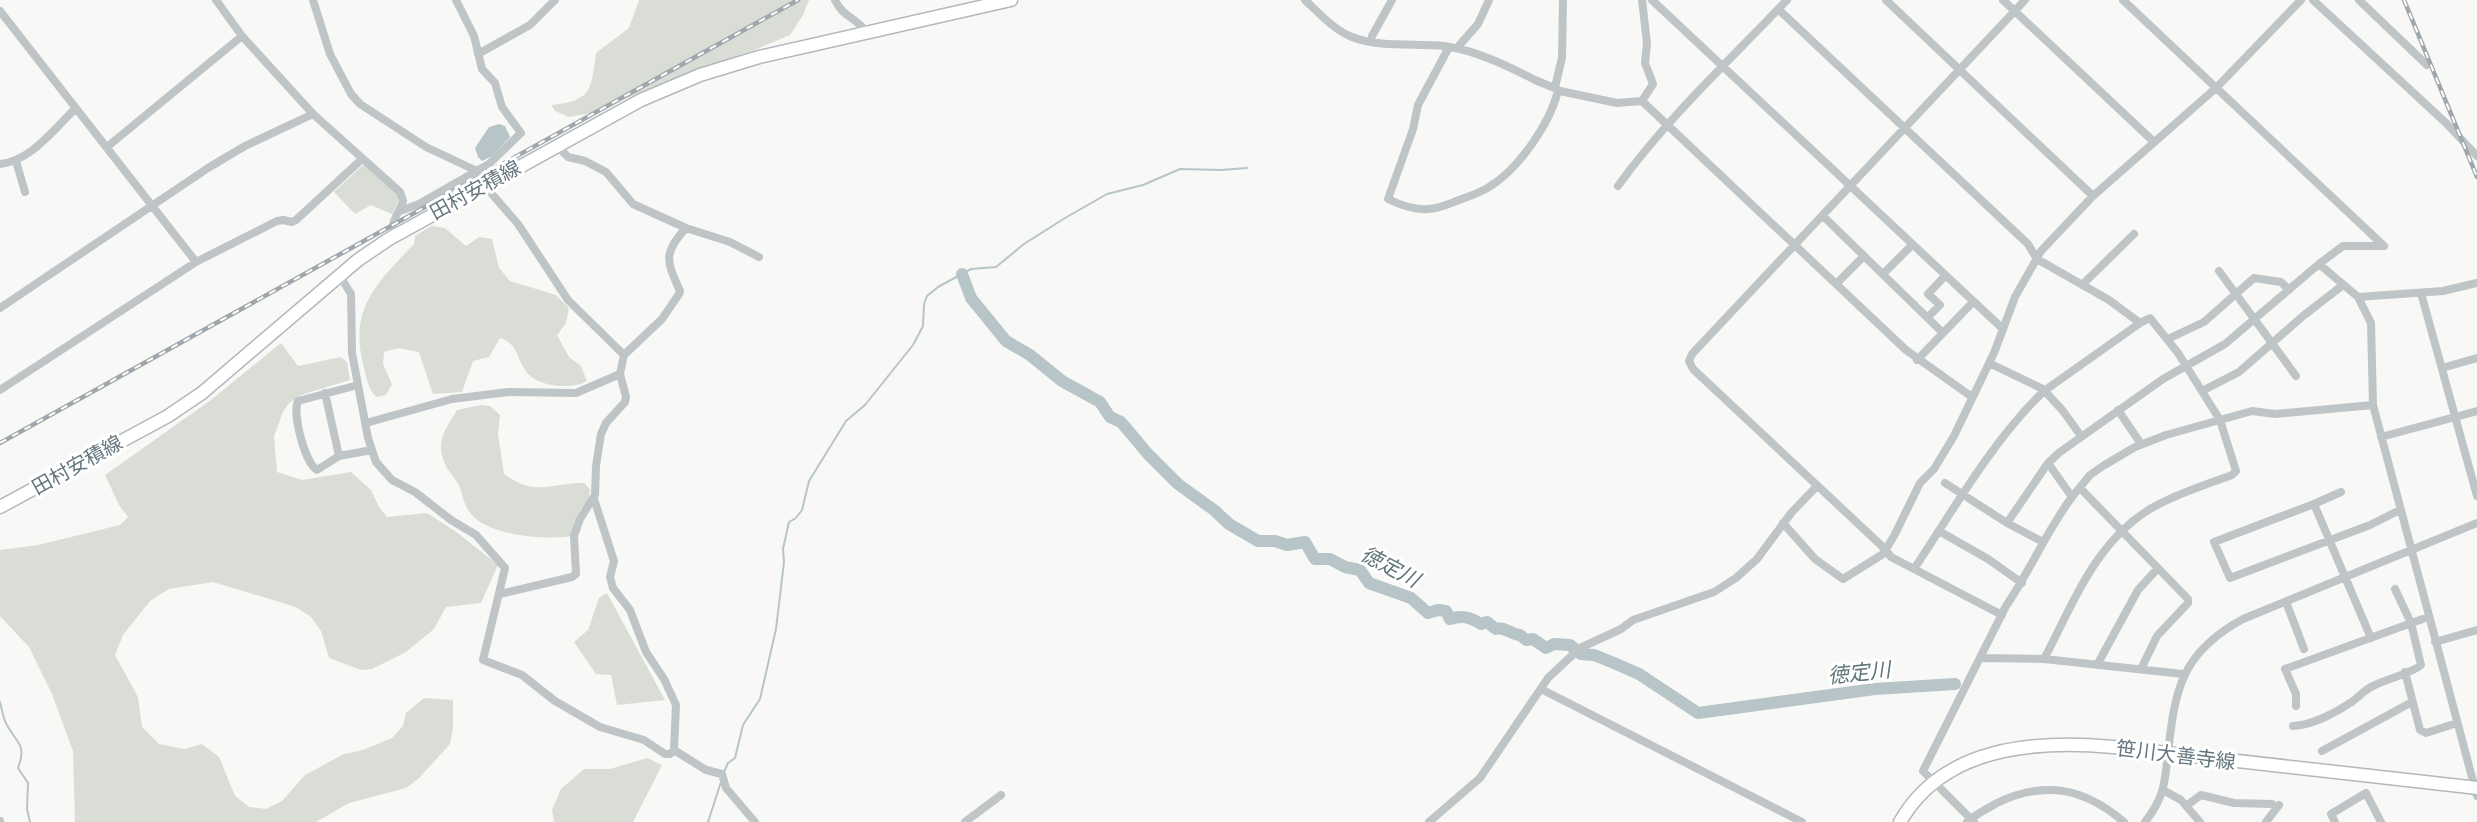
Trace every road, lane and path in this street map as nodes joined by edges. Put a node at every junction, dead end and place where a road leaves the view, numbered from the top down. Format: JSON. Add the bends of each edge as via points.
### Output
{"nodes":[{"id":1,"x":216,"y":0,"type":"edge"},
{"id":2,"x":313,"y":0,"type":"edge"},
{"id":3,"x":456,"y":0,"type":"edge"},
{"id":4,"x":555,"y":0,"type":"edge"},
{"id":5,"x":835,"y":0,"type":"edge"},
{"id":6,"x":1011,"y":0,"type":"edge"},
{"id":7,"x":1305,"y":0,"type":"edge"},
{"id":8,"x":1392,"y":0,"type":"edge"},
{"id":9,"x":1489,"y":0,"type":"edge"},
{"id":10,"x":1563,"y":0,"type":"edge"},
{"id":11,"x":1642,"y":0,"type":"edge"},
{"id":12,"x":1652,"y":0,"type":"edge"},
{"id":13,"x":1787,"y":0,"type":"edge"},
{"id":14,"x":1887,"y":0,"type":"edge"},
{"id":15,"x":2003,"y":0,"type":"edge"},
{"id":16,"x":2025,"y":0,"type":"edge"},
{"id":17,"x":2123,"y":0,"type":"edge"},
{"id":18,"x":2301,"y":0,"type":"edge"},
{"id":19,"x":2313,"y":0,"type":"edge"},
{"id":20,"x":2359,"y":0,"type":"edge"},
{"id":21,"x":1778,"y":9,"type":"junction"},
{"id":22,"x":0,"y":11,"type":"edge"},
{"id":23,"x":2015,"y":11,"type":"junction"},
{"id":24,"x":867,"y":33,"type":"junction"},
{"id":25,"x":242,"y":36,"type":"junction"},
{"id":26,"x":1371,"y":41,"type":"junction"},
{"id":27,"x":1453,"y":48,"type":"junction"},
{"id":28,"x":478,"y":54,"type":"junction"},
{"id":29,"x":2427,"y":65,"type":"dead end"},
{"id":30,"x":1723,"y":68,"type":"junction"},
{"id":31,"x":1960,"y":69,"type":"junction"},
{"id":32,"x":2216,"y":88,"type":"junction"},
{"id":33,"x":1556,"y":89,"type":"junction"},
{"id":34,"x":1642,"y":101,"type":"junction"},
{"id":35,"x":75,"y":109,"type":"junction"},
{"id":36,"x":313,"y":114,"type":"junction"},
{"id":37,"x":1669,"y":126,"type":"junction"},
{"id":38,"x":1905,"y":128,"type":"junction"},
{"id":39,"x":2153,"y":141,"type":"junction"},
{"id":40,"x":556,"y":146,"type":"junction"},
{"id":41,"x":107,"y":147,"type":"junction"},
{"id":42,"x":2477,"y":156,"type":"edge"},
{"id":43,"x":362,"y":159,"type":"junction"},
{"id":44,"x":16,"y":161,"type":"junction"},
{"id":45,"x":0,"y":164,"type":"edge"},
{"id":46,"x":477,"y":171,"type":"junction"},
{"id":47,"x":484,"y":186,"type":"junction"},
{"id":48,"x":1617,"y":186,"type":"dead end"},
{"id":49,"x":1850,"y":187,"type":"junction"},
{"id":50,"x":25,"y":192,"type":"dead end"},
{"id":51,"x":2093,"y":196,"type":"junction"},
{"id":52,"x":152,"y":206,"type":"junction"},
{"id":53,"x":400,"y":211,"type":"junction"},
{"id":54,"x":1823,"y":216,"type":"junction"},
{"id":55,"x":686,"y":228,"type":"junction"},
{"id":56,"x":2134,"y":234,"type":"dead end"},
{"id":57,"x":394,"y":235,"type":"junction"},
{"id":58,"x":1795,"y":244,"type":"junction"},
{"id":59,"x":1912,"y":245,"type":"junction"},
{"id":60,"x":1864,"y":256,"type":"junction"},
{"id":61,"x":759,"y":257,"type":"dead end"},
{"id":62,"x":2037,"y":259,"type":"junction"},
{"id":63,"x":196,"y":262,"type":"junction"},
{"id":64,"x":2319,"y":264,"type":"junction"},
{"id":65,"x":2218,"y":271,"type":"dead end"},
{"id":66,"x":1883,"y":274,"type":"junction"},
{"id":67,"x":340,"y":276,"type":"junction"},
{"id":68,"x":1945,"y":276,"type":"junction"},
{"id":69,"x":1837,"y":283,"type":"junction"},
{"id":70,"x":2477,"y":283,"type":"edge"},
{"id":71,"x":2082,"y":285,"type":"junction"},
{"id":72,"x":2343,"y":285,"type":"junction"},
{"id":73,"x":2289,"y":290,"type":"junction"},
{"id":74,"x":2236,"y":292,"type":"junction"},
{"id":75,"x":2421,"y":293,"type":"junction"},
{"id":76,"x":2358,"y":297,"type":"junction"},
{"id":77,"x":1973,"y":302,"type":"junction"},
{"id":78,"x":0,"y":308,"type":"edge"},
{"id":79,"x":1928,"y":317,"type":"junction"},
{"id":80,"x":2255,"y":318,"type":"junction"},
{"id":81,"x":2140,"y":323,"type":"junction"},
{"id":82,"x":2002,"y":329,"type":"junction"},
{"id":83,"x":1943,"y":333,"type":"junction"},
{"id":84,"x":2168,"y":339,"type":"junction"},
{"id":85,"x":2272,"y":343,"type":"junction"},
{"id":86,"x":624,"y":355,"type":"junction"},
{"id":87,"x":2477,"y":358,"type":"edge"},
{"id":88,"x":1917,"y":360,"type":"junction"},
{"id":89,"x":1989,"y":363,"type":"junction"},
{"id":90,"x":2185,"y":364,"type":"junction"},
{"id":91,"x":2442,"y":368,"type":"junction"},
{"id":92,"x":620,"y":374,"type":"junction"},
{"id":93,"x":2296,"y":376,"type":"dead end"},
{"id":94,"x":358,"y":385,"type":"junction"},
{"id":95,"x":0,"y":390,"type":"edge"},
{"id":96,"x":2044,"y":391,"type":"junction"},
{"id":97,"x":2202,"y":391,"type":"junction"},
{"id":98,"x":325,"y":393,"type":"junction"},
{"id":99,"x":1972,"y":398,"type":"junction"},
{"id":100,"x":2373,"y":405,"type":"junction"},
{"id":101,"x":2118,"y":410,"type":"junction"},
{"id":102,"x":2477,"y":411,"type":"edge"},
{"id":103,"x":2456,"y":417,"type":"junction"},
{"id":104,"x":2220,"y":420,"type":"junction"},
{"id":105,"x":366,"y":423,"type":"junction"},
{"id":106,"x":2080,"y":436,"type":"junction"},
{"id":107,"x":2381,"y":437,"type":"junction"},
{"id":108,"x":2141,"y":444,"type":"junction"},
{"id":109,"x":372,"y":450,"type":"junction"},
{"id":110,"x":339,"y":456,"type":"junction"},
{"id":111,"x":2048,"y":463,"type":"junction"},
{"id":112,"x":1945,"y":483,"type":"dead end"},
{"id":113,"x":1817,"y":486,"type":"junction"},
{"id":114,"x":2080,"y":488,"type":"junction"},
{"id":115,"x":2341,"y":492,"type":"dead end"},
{"id":116,"x":1963,"y":495,"type":"junction"},
{"id":117,"x":2477,"y":495,"type":"edge"},
{"id":118,"x":2072,"y":497,"type":"junction"},
{"id":119,"x":594,"y":499,"type":"junction"},
{"id":120,"x":2314,"y":504,"type":"junction"},
{"id":121,"x":0,"y":507,"type":"edge"},
{"id":122,"x":2400,"y":510,"type":"junction"},
{"id":123,"x":1783,"y":523,"type":"junction"},
{"id":124,"x":2007,"y":523,"type":"junction"},
{"id":125,"x":2477,"y":523,"type":"edge"},
{"id":126,"x":1939,"y":531,"type":"junction"},
{"id":127,"x":2122,"y":531,"type":"junction"},
{"id":128,"x":2330,"y":541,"type":"junction"},
{"id":129,"x":2043,"y":542,"type":"junction"},
{"id":130,"x":1886,"y":550,"type":"junction"},
{"id":131,"x":2410,"y":551,"type":"junction"},
{"id":132,"x":2158,"y":568,"type":"junction"},
{"id":133,"x":1914,"y":569,"type":"junction"},
{"id":134,"x":2345,"y":578,"type":"junction"},
{"id":135,"x":2022,"y":583,"type":"junction"},
{"id":136,"x":2396,"y":589,"type":"dead end"},
{"id":137,"x":500,"y":594,"type":"junction"},
{"id":138,"x":2286,"y":602,"type":"junction"},
{"id":139,"x":2001,"y":615,"type":"junction"},
{"id":140,"x":2428,"y":617,"type":"junction"},
{"id":141,"x":2411,"y":623,"type":"junction"},
{"id":142,"x":2477,"y":630,"type":"edge"},
{"id":143,"x":2371,"y":638,"type":"junction"},
{"id":144,"x":2435,"y":642,"type":"junction"},
{"id":145,"x":2304,"y":649,"type":"dead end"},
{"id":146,"x":1982,"y":658,"type":"junction"},
{"id":147,"x":2044,"y":659,"type":"junction"},
{"id":148,"x":2097,"y":665,"type":"junction"},
{"id":149,"x":2141,"y":669,"type":"junction"},
{"id":150,"x":2404,"y":672,"type":"junction"},
{"id":151,"x":2183,"y":674,"type":"junction"},
{"id":152,"x":1541,"y":688,"type":"junction"},
{"id":153,"x":2412,"y":702,"type":"junction"},
{"id":154,"x":2296,"y":706,"type":"dead end"},
{"id":155,"x":2457,"y":723,"type":"junction"},
{"id":156,"x":2293,"y":726,"type":"dead end"},
{"id":157,"x":674,"y":750,"type":"junction"},
{"id":158,"x":2322,"y":751,"type":"dead end"},
{"id":159,"x":2168,"y":754,"type":"junction"},
{"id":160,"x":2472,"y":761,"type":"edge"},
{"id":161,"x":1934,"y":782,"type":"junction"},
{"id":162,"x":2163,"y":790,"type":"junction"},
{"id":163,"x":2474,"y":791,"type":"edge"},
{"id":164,"x":1001,"y":795,"type":"dead end"},
{"id":165,"x":2186,"y":806,"type":"junction"},
{"id":166,"x":1970,"y":821,"type":"edge"},
{"id":167,"x":755,"y":822,"type":"edge"},
{"id":168,"x":964,"y":822,"type":"edge"},
{"id":169,"x":1429,"y":822,"type":"edge"},
{"id":170,"x":1802,"y":822,"type":"edge"},
{"id":171,"x":1900,"y":822,"type":"edge"},
{"id":172,"x":2124,"y":822,"type":"edge"},
{"id":173,"x":2145,"y":822,"type":"edge"},
{"id":174,"x":2200,"y":822,"type":"edge"},
{"id":175,"x":2266,"y":822,"type":"edge"},
{"id":176,"x":2336,"y":822,"type":"edge"},
{"id":177,"x":2381,"y":822,"type":"edge"}],
"edges":[{"from":1,"to":25,"type":"street"},
{"from":2,"to":46,"type":"street","via":[[330,54],[360,104],[426,147]]},
{"from":3,"to":28,"type":"street","via":[[474,36]]},
{"from":4,"to":28,"type":"street","via":[[530,25]]},
{"from":5,"to":24,"type":"street","via":[[842,13],[856,20]]},
{"from":6,"to":24,"type":"main road","name":"田村安積線"},
{"from":7,"to":26,"type":"street","via":[[1345,34]]},
{"from":8,"to":26,"type":"street"},
{"from":9,"to":27,"type":"street","via":[[1478,24]]},
{"from":10,"to":33,"type":"street","via":[[1562,58]]},
{"from":11,"to":34,"type":"street","via":[[1645,63],[1653,84]]},
{"from":12,"to":30,"type":"street"},
{"from":13,"to":21,"type":"street"},
{"from":14,"to":31,"type":"street"},
{"from":15,"to":23,"type":"street"},
{"from":16,"to":23,"type":"street"},
{"from":17,"to":32,"type":"street"},
{"from":18,"to":32,"type":"street"},
{"from":19,"to":42,"type":"street"},
{"from":20,"to":29,"type":"street"},
{"from":21,"to":30,"type":"street"},
{"from":21,"to":38,"type":"street"},
{"from":22,"to":35,"type":"street"},
{"from":23,"to":31,"type":"street"},
{"from":23,"to":39,"type":"street"},
{"from":24,"to":40,"type":"main road","name":"田村安積線","via":[[759,57],[700,75],[641,100]]},
{"from":25,"to":36,"type":"street"},
{"from":25,"to":41,"type":"street"},
{"from":26,"to":27,"type":"street"},
{"from":27,"to":33,"type":"street","via":[[1520,71]]},
{"from":27,"to":33,"type":"street","via":[[1418,105],[1388,200],[1427,210],[1488,188],[1520,159],[1550,117]]},
{"from":28,"to":46,"type":"street","via":[[482,69],[495,83],[502,107],[521,133]]},
{"from":30,"to":37,"type":"street"},
{"from":30,"to":49,"type":"street"},
{"from":31,"to":38,"type":"street"},
{"from":31,"to":51,"type":"street"},
{"from":32,"to":39,"type":"street"},
{"from":32,"to":64,"type":"street","via":[[2384,246],[2343,246]]},
{"from":33,"to":34,"type":"street","via":[[1617,103]]},
{"from":34,"to":37,"type":"street"},
{"from":35,"to":41,"type":"street"},
{"from":35,"to":44,"type":"street"},
{"from":36,"to":43,"type":"street"},
{"from":36,"to":52,"type":"street","via":[[245,146]]},
{"from":37,"to":48,"type":"street"},
{"from":37,"to":58,"type":"street"},
{"from":38,"to":49,"type":"street"},
{"from":38,"to":62,"type":"street","via":[[2028,244]]},
{"from":39,"to":51,"type":"street"},
{"from":40,"to":47,"type":"main road","name":"田村安積線"},
{"from":40,"to":55,"type":"street","via":[[568,157],[606,172],[633,204]]},
{"from":41,"to":52,"type":"street"},
{"from":43,"to":53,"type":"street","via":[[400,192]]},
{"from":43,"to":63,"type":"street","via":[[297,220],[277,221]]},
{"from":44,"to":45,"type":"street"},
{"from":44,"to":50,"type":"street"},
{"from":46,"to":53,"type":"street"},
{"from":47,"to":57,"type":"main road","name":"田村安積線"},
{"from":47,"to":86,"type":"street","via":[[518,224],[568,300]]},
{"from":49,"to":54,"type":"street"},
{"from":49,"to":59,"type":"street"},
{"from":51,"to":62,"type":"street"},
{"from":52,"to":63,"type":"street"},
{"from":52,"to":78,"type":"street"},
{"from":53,"to":57,"type":"street","via":[[394,220]]},
{"from":54,"to":58,"type":"street"},
{"from":54,"to":60,"type":"street"},
{"from":55,"to":61,"type":"street","via":[[730,242]]},
{"from":55,"to":86,"type":"street","via":[[668,253],[680,294],[662,319]]},
{"from":56,"to":71,"type":"street"},
{"from":57,"to":67,"type":"main road","name":"田村安積線"},
{"from":58,"to":69,"type":"street"},
{"from":58,"to":113,"type":"street","via":[[1689,361]]},
{"from":59,"to":66,"type":"street"},
{"from":59,"to":68,"type":"street"},
{"from":60,"to":66,"type":"street"},
{"from":60,"to":69,"type":"street"},
{"from":62,"to":71,"type":"street"},
{"from":62,"to":82,"type":"street"},
{"from":63,"to":95,"type":"street"},
{"from":64,"to":72,"type":"street"},
{"from":64,"to":73,"type":"street"},
{"from":65,"to":74,"type":"street"},
{"from":66,"to":79,"type":"street"},
{"from":67,"to":94,"type":"street","via":[[351,294],[352,353]]},
{"from":67,"to":121,"type":"main road","name":"田村安積線","via":[[252,352],[168,416]]},
{"from":68,"to":77,"type":"street"},
{"from":68,"to":79,"type":"street","via":[[1928,294],[1940,305]]},
{"from":69,"to":88,"type":"street"},
{"from":70,"to":75,"type":"street"},
{"from":71,"to":81,"type":"street"},
{"from":72,"to":76,"type":"street"},
{"from":72,"to":85,"type":"street"},
{"from":73,"to":74,"type":"street","via":[[2281,282],[2254,278]]},
{"from":73,"to":80,"type":"street"},
{"from":74,"to":80,"type":"street"},
{"from":74,"to":84,"type":"street","via":[[2204,322]]},
{"from":75,"to":76,"type":"street"},
{"from":75,"to":91,"type":"street"},
{"from":76,"to":100,"type":"street","via":[[2372,332]]},
{"from":77,"to":82,"type":"street"},
{"from":77,"to":83,"type":"street"},
{"from":79,"to":83,"type":"street"},
{"from":80,"to":85,"type":"street"},
{"from":80,"to":90,"type":"street","via":[[2225,344]]},
{"from":81,"to":84,"type":"street","via":[[2152,319]]},
{"from":81,"to":96,"type":"street"},
{"from":82,"to":89,"type":"street"},
{"from":83,"to":88,"type":"street"},
{"from":84,"to":90,"type":"street"},
{"from":85,"to":93,"type":"street"},
{"from":85,"to":97,"type":"street","via":[[2240,372]]},
{"from":86,"to":92,"type":"street"},
{"from":87,"to":91,"type":"street"},
{"from":88,"to":99,"type":"street"},
{"from":89,"to":96,"type":"street"},
{"from":89,"to":99,"type":"street"},
{"from":90,"to":97,"type":"street"},
{"from":90,"to":101,"type":"street"},
{"from":91,"to":103,"type":"street"},
{"from":92,"to":105,"type":"street","via":[[576,393],[508,392],[452,399]]},
{"from":92,"to":119,"type":"street","via":[[626,398],[601,434]]},
{"from":94,"to":98,"type":"street"},
{"from":94,"to":105,"type":"street"},
{"from":96,"to":106,"type":"street"},
{"from":96,"to":116,"type":"street","via":[[2021,415]]},
{"from":97,"to":104,"type":"street"},
{"from":98,"to":110,"type":"street"},
{"from":98,"to":110,"type":"street","via":[[296,405],[303,447],[317,470]]},
{"from":99,"to":130,"type":"street","via":[[1934,469],[1920,483]]},
{"from":100,"to":104,"type":"street","via":[[2275,414],[2252,411]]},
{"from":100,"to":107,"type":"street"},
{"from":101,"to":106,"type":"street"},
{"from":101,"to":108,"type":"street"},
{"from":102,"to":103,"type":"street"},
{"from":103,"to":107,"type":"street"},
{"from":103,"to":117,"type":"street"},
{"from":104,"to":108,"type":"street"},
{"from":104,"to":127,"type":"street","via":[[2236,471],[2232,476],[2158,504]]},
{"from":105,"to":109,"type":"street"},
{"from":106,"to":111,"type":"street"},
{"from":107,"to":122,"type":"street"},
{"from":108,"to":114,"type":"street","via":[[2090,475]]},
{"from":109,"to":110,"type":"street"},
{"from":109,"to":137,"type":"street","via":[[389,477],[492,550],[505,568]]},
{"from":111,"to":118,"type":"street"},
{"from":111,"to":124,"type":"street"},
{"from":112,"to":116,"type":"street"},
{"from":113,"to":123,"type":"street"},
{"from":113,"to":130,"type":"street"},
{"from":114,"to":118,"type":"street"},
{"from":114,"to":127,"type":"street"},
{"from":115,"to":120,"type":"street"},
{"from":116,"to":124,"type":"street"},
{"from":116,"to":126,"type":"street"},
{"from":118,"to":129,"type":"street"},
{"from":119,"to":137,"type":"street","via":[[574,536],[575,575]]},
{"from":119,"to":157,"type":"street","via":[[614,561],[610,577],[613,588],[630,610],[646,652],[676,705]]},
{"from":120,"to":128,"type":"street"},
{"from":120,"to":128,"type":"street","via":[[2214,542],[2224,567],[2233,578]]},
{"from":122,"to":128,"type":"street"},
{"from":122,"to":131,"type":"street"},
{"from":123,"to":130,"type":"street","via":[[1812,556],[1843,579]]},
{"from":123,"to":152,"type":"street","via":[[1757,559],[1736,578],[1714,592],[1633,620],[1585,644]]},
{"from":124,"to":129,"type":"street"},
{"from":125,"to":131,"type":"street"},
{"from":126,"to":133,"type":"street"},
{"from":126,"to":135,"type":"street"},
{"from":127,"to":132,"type":"street"},
{"from":127,"to":147,"type":"street","via":[[2091,569]]},
{"from":128,"to":134,"type":"street"},
{"from":129,"to":135,"type":"street"},
{"from":130,"to":133,"type":"street"},
{"from":131,"to":134,"type":"street"},
{"from":131,"to":140,"type":"street"},
{"from":132,"to":148,"type":"street","via":[[2138,590]]},
{"from":132,"to":149,"type":"street","via":[[2188,598],[2188,603],[2157,636]]},
{"from":133,"to":139,"type":"street"},
{"from":134,"to":138,"type":"street"},
{"from":134,"to":143,"type":"street"},
{"from":135,"to":139,"type":"street"},
{"from":136,"to":141,"type":"street"},
{"from":137,"to":157,"type":"street","via":[[483,660],[522,675],[555,701],[600,727],[644,740],[665,754]]},
{"from":138,"to":145,"type":"street"},
{"from":138,"to":151,"type":"street","via":[[2223,630],[2205,645]]},
{"from":139,"to":146,"type":"street"},
{"from":140,"to":141,"type":"street"},
{"from":140,"to":144,"type":"street"},
{"from":141,"to":143,"type":"street"},
{"from":141,"to":150,"type":"street","via":[[2421,663],[2417,669]]},
{"from":142,"to":144,"type":"street"},
{"from":143,"to":154,"type":"street","via":[[2285,669],[2296,694]]},
{"from":144,"to":155,"type":"street"},
{"from":146,"to":147,"type":"street"},
{"from":146,"to":161,"type":"street","via":[[1923,771]]},
{"from":147,"to":148,"type":"street"},
{"from":148,"to":149,"type":"street"},
{"from":149,"to":151,"type":"street"},
{"from":150,"to":153,"type":"street"},
{"from":150,"to":156,"type":"street","via":[[2369,687],[2338,710]]},
{"from":151,"to":159,"type":"street","via":[[2175,698]]},
{"from":152,"to":169,"type":"street","via":[[1480,778]]},
{"from":152,"to":170,"type":"street"},
{"from":153,"to":155,"type":"street","via":[[2424,732]]},
{"from":153,"to":158,"type":"street"},
{"from":155,"to":160,"type":"street"},
{"from":157,"to":167,"type":"street","via":[[706,770],[723,775],[725,787]]},
{"from":159,"to":161,"type":"main road","name":"笹川大善寺線","via":[[2081,744],[2022,746],[1970,762]]},
{"from":159,"to":162,"type":"street"},
{"from":159,"to":163,"type":"main road","name":"笹川大善寺線"},
{"from":160,"to":163,"type":"street"},
{"from":161,"to":166,"type":"street"},
{"from":161,"to":171,"type":"main road","name":"笹川大善寺線"},
{"from":162,"to":165,"type":"street"},
{"from":162,"to":173,"type":"street"},
{"from":164,"to":168,"type":"street"},
{"from":165,"to":174,"type":"street"},
{"from":165,"to":175,"type":"street","via":[[2201,795],[2234,803],[2276,805]]},
{"from":166,"to":172,"type":"street","via":[[2008,798],[2048,789],[2093,800]]},
{"from":176,"to":177,"type":"street","via":[[2331,814],[2366,793]]}]}
